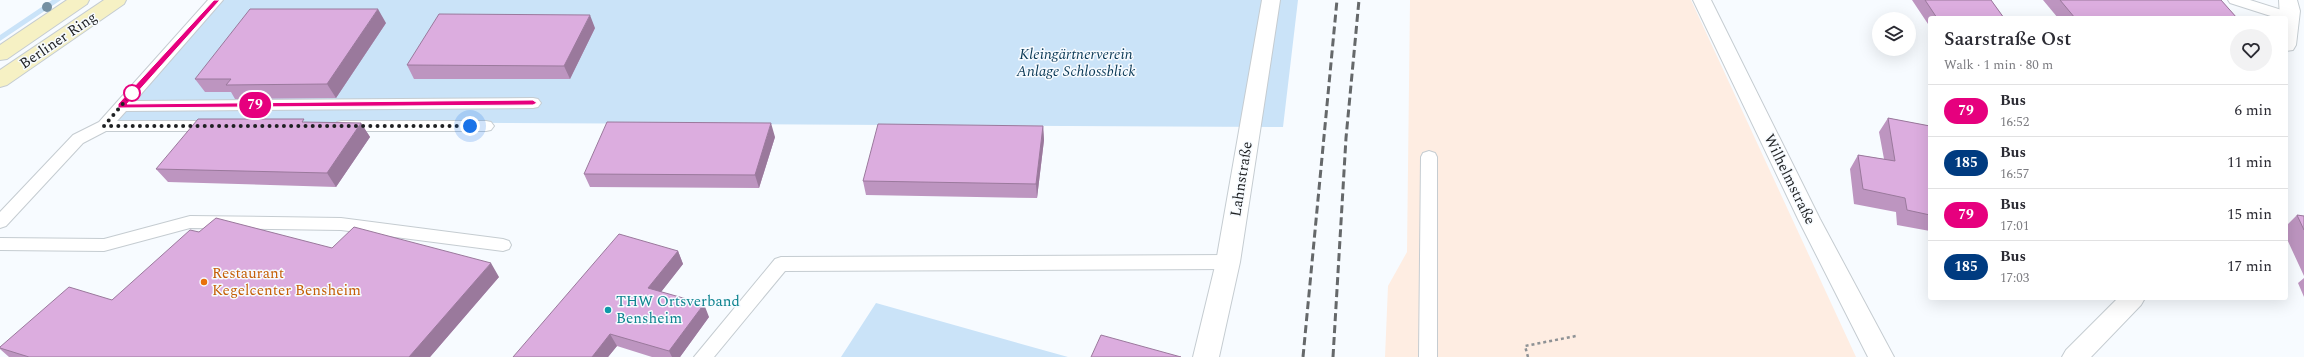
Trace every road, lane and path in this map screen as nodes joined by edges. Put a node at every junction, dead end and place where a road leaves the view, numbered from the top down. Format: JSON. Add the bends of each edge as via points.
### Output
{"nodes":[{"id":1,"x":80,"y":0,"type":"edge"},
{"id":2,"x":117,"y":0,"type":"edge"},
{"id":3,"x":216,"y":0,"type":"edge"},
{"id":4,"x":1271,"y":0,"type":"edge"},
{"id":5,"x":1702,"y":0,"type":"edge"},
{"id":6,"x":2235,"y":0,"type":"edge"},
{"id":7,"x":2288,"y":8,"type":"edge"},
{"id":8,"x":0,"y":54,"type":"edge"},
{"id":9,"x":0,"y":80,"type":"edge"},
{"id":10,"x":533,"y":103,"type":"dead end"},
{"id":11,"x":120,"y":106,"type":"junction"},
{"id":12,"x":104,"y":126,"type":"junction"},
{"id":13,"x":223,"y":126,"type":"edge"},
{"id":14,"x":327,"y":126,"type":"edge"},
{"id":15,"x":486,"y":126,"type":"dead end"},
{"id":16,"x":1429,"y":157,"type":"dead end"},
{"id":17,"x":0,"y":222,"type":"edge"},
{"id":18,"x":0,"y":244,"type":"edge"},
{"id":19,"x":503,"y":245,"type":"dead end"},
{"id":20,"x":1228,"y":262,"type":"junction"},
{"id":21,"x":2131,"y":300,"type":"edge"},
{"id":22,"x":1576,"y":336,"type":"dead end"},
{"id":23,"x":703,"y":357,"type":"edge"},
{"id":24,"x":1206,"y":357,"type":"edge"},
{"id":25,"x":1428,"y":357,"type":"edge"},
{"id":26,"x":1528,"y":357,"type":"edge"},
{"id":27,"x":1881,"y":357,"type":"edge"},
{"id":28,"x":2075,"y":357,"type":"edge"}],
"edges":[{"from":1,"to":8,"type":"street","name":"Berliner Ring"},
{"from":2,"to":9,"type":"street","name":"Berliner Ring"},
{"from":3,"to":11,"type":"lane"},
{"from":4,"to":20,"type":"street","name":"Lahnstraße"},
{"from":5,"to":27,"type":"street","name":"Wilhelmstraße","via":[[1809,220]]},
{"from":6,"to":7,"type":"lane"},
{"from":10,"to":11,"type":"lane"},
{"from":11,"to":12,"type":"lane"},
{"from":12,"to":13,"type":"lane"},
{"from":12,"to":17,"type":"lane","via":[[78,139]]},
{"from":14,"to":15,"type":"lane"},
{"from":16,"to":25,"type":"lane"},
{"from":18,"to":19,"type":"lane","via":[[104,245],[190,222],[341,224]]},
{"from":20,"to":23,"type":"lane","via":[[781,264]]},
{"from":20,"to":24,"type":"street","name":"Lahnstraße"},
{"from":21,"to":28,"type":"street"},
{"from":22,"to":26,"type":"path","via":[[1525,346]]}]}
